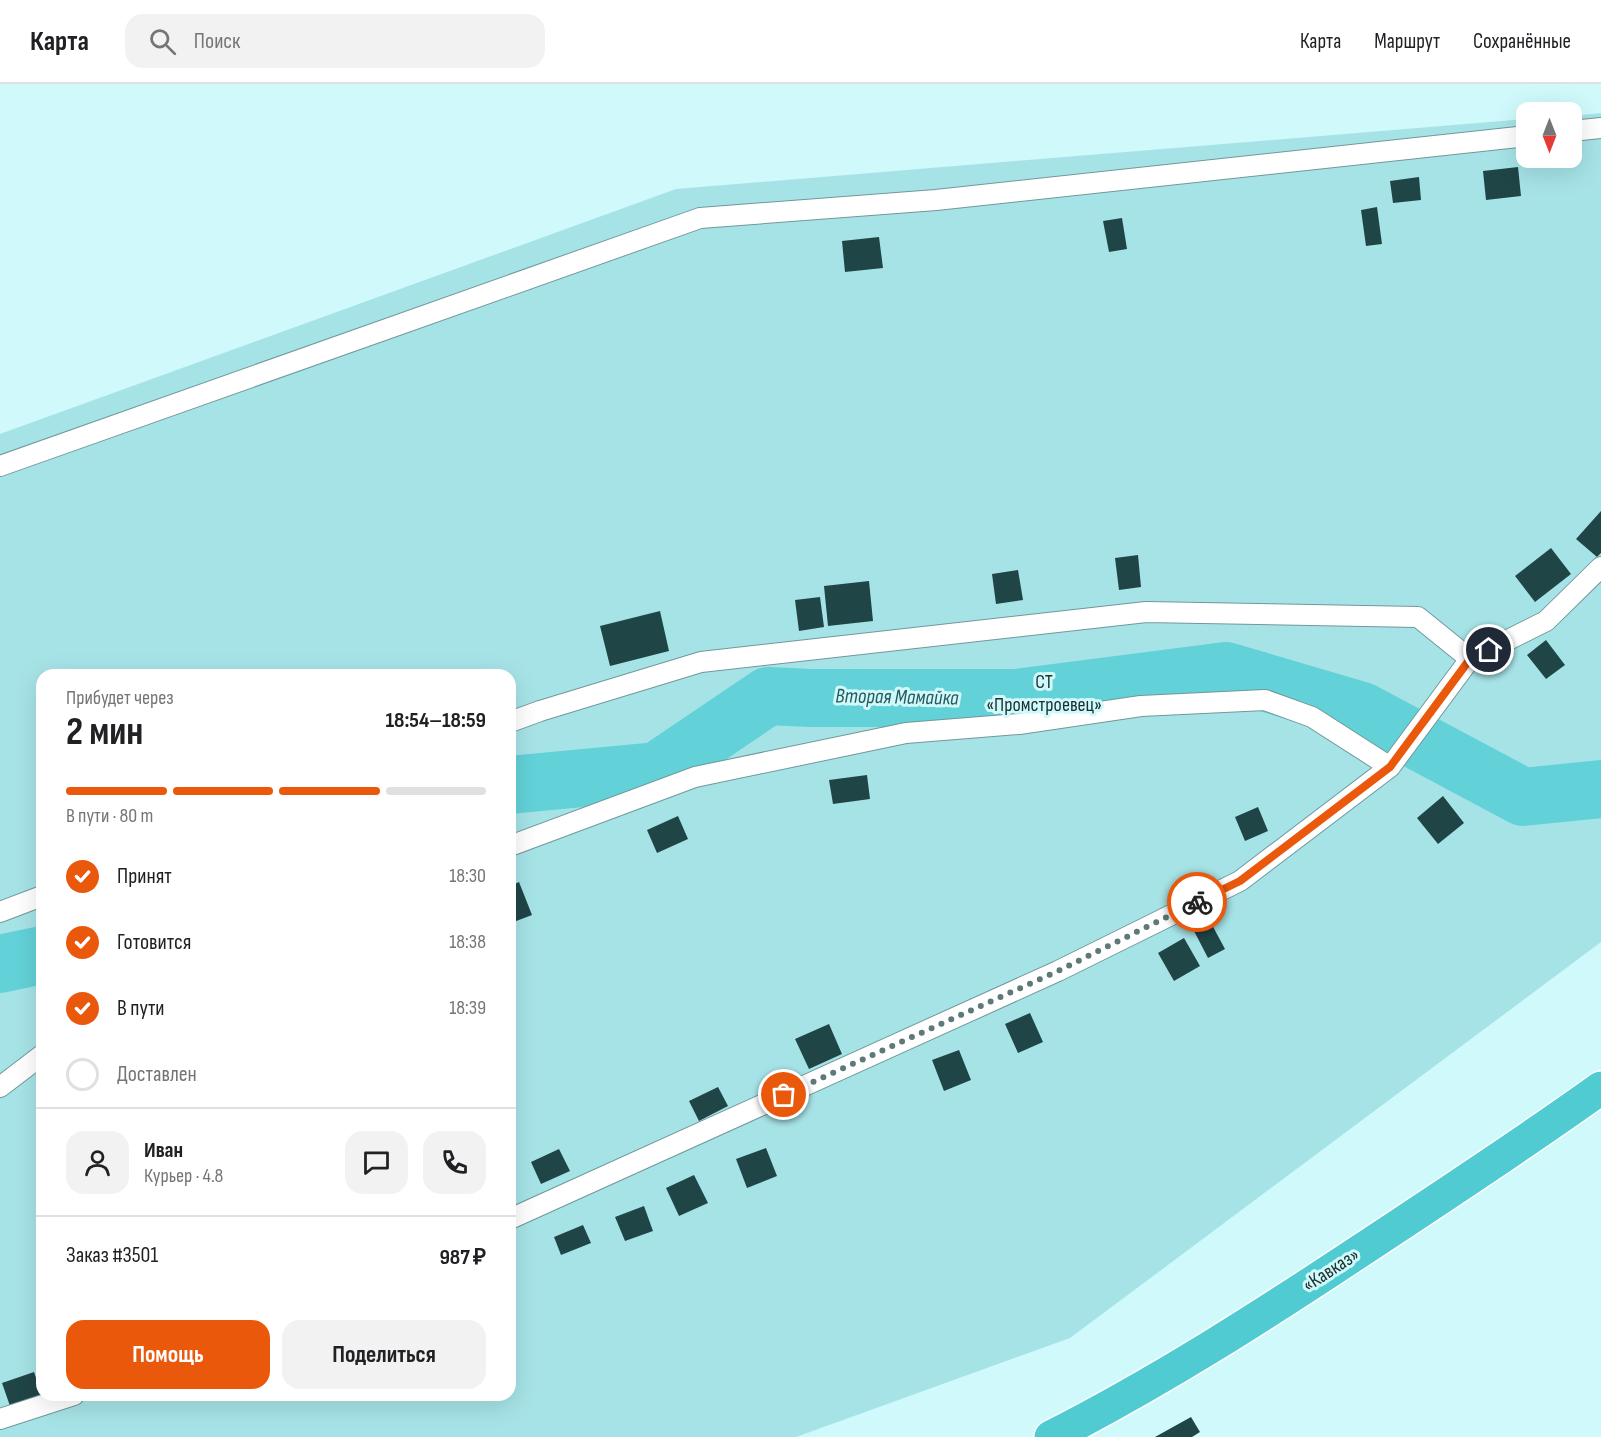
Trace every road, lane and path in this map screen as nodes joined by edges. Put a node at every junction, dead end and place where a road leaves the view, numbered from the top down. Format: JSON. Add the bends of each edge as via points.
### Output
{"nodes":[{"id":1,"x":1601,"y":128,"type":"edge"},
{"id":2,"x":1582,"y":130,"type":"edge"},
{"id":3,"x":1516,"y":137,"type":"edge"},
{"id":4,"x":0,"y":466,"type":"edge"},
{"id":5,"x":1601,"y":567,"type":"edge"},
{"id":6,"x":1470,"y":659,"type":"junction"},
{"id":7,"x":516,"y":720,"type":"edge"},
{"id":8,"x":1390,"y":767,"type":"junction"},
{"id":9,"x":516,"y":844,"type":"edge"},
{"id":10,"x":36,"y":898,"type":"edge"},
{"id":11,"x":0,"y":912,"type":"edge"},
{"id":12,"x":36,"y":1060,"type":"edge"},
{"id":13,"x":0,"y":1087,"type":"edge"},
{"id":14,"x":1601,"y":1088,"type":"edge"},
{"id":15,"x":516,"y":1216,"type":"edge"},
{"id":16,"x":56,"y":1401,"type":"edge"},
{"id":17,"x":0,"y":1419,"type":"edge"},
{"id":18,"x":1051,"y":1437,"type":"edge"}],
"edges":[{"from":1,"to":2,"type":"lane"},
{"from":3,"to":4,"type":"lane","via":[[936,200],[700,218]]},
{"from":5,"to":6,"type":"lane","via":[[1546,621]]},
{"from":6,"to":7,"type":"lane","via":[[1418,617],[1146,612],[701,662]]},
{"from":6,"to":8,"type":"lane"},
{"from":8,"to":9,"type":"lane","via":[[1312,717],[1265,700],[1141,706],[1019,724],[906,733],[695,777]]},
{"from":8,"to":15,"type":"lane","via":[[1240,881],[1058,971]]},
{"from":10,"to":11,"type":"lane"},
{"from":12,"to":13,"type":"lane"},
{"from":14,"to":18,"type":"highway","name":"«Кавказ»","via":[[1528,1141],[1301,1290],[1183,1364]]},
{"from":16,"to":17,"type":"lane"}]}
